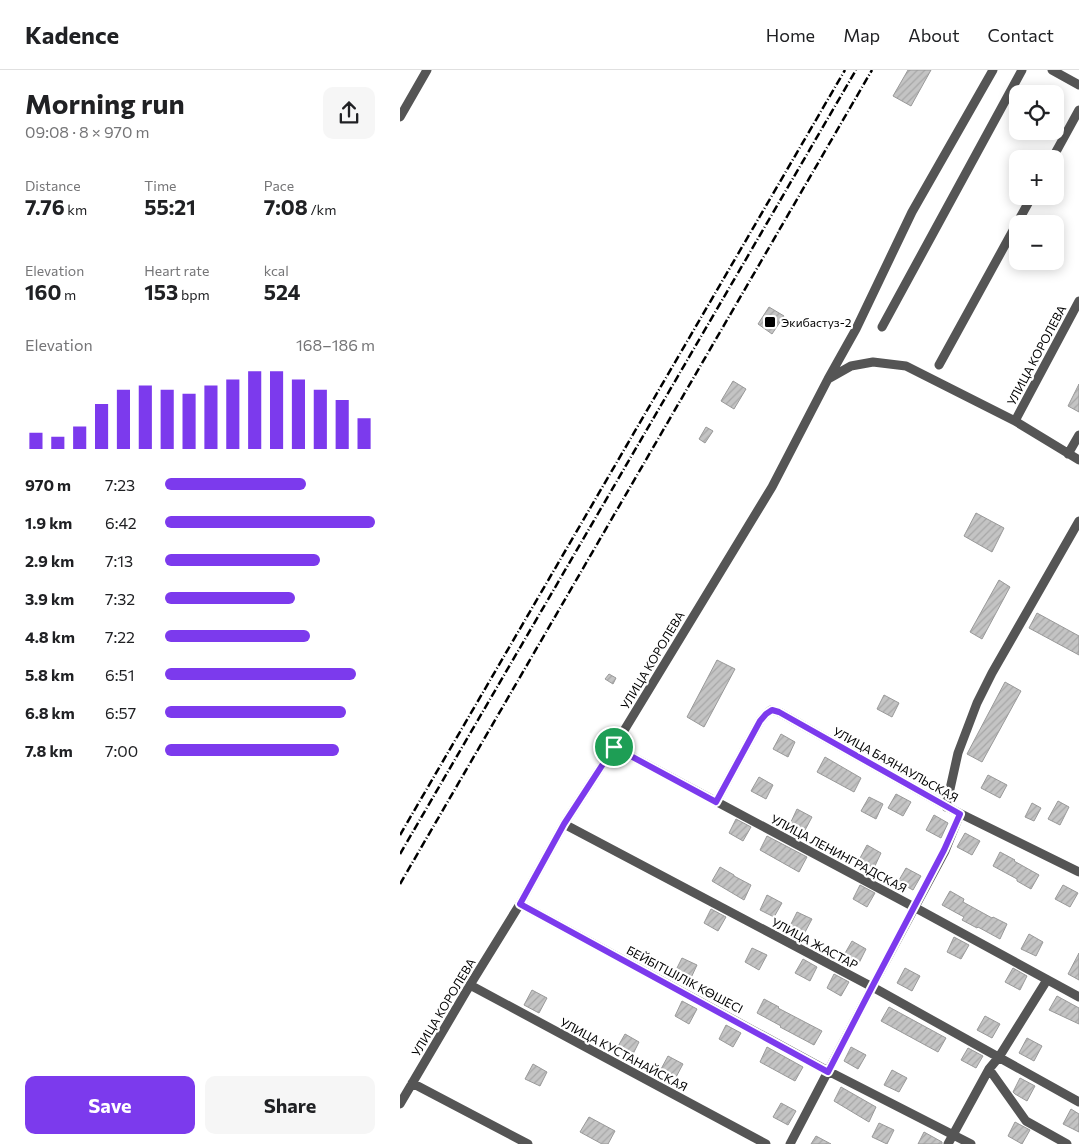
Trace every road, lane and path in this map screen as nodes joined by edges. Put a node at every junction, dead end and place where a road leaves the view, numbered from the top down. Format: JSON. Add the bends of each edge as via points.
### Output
{"nodes":[{"id":1,"x":427,"y":70,"type":"edge"},
{"id":2,"x":993,"y":70,"type":"edge"},
{"id":3,"x":1022,"y":70,"type":"edge"},
{"id":4,"x":1052,"y":70,"type":"edge"},
{"id":5,"x":1079,"y":85,"type":"edge"},
{"id":6,"x":1079,"y":110,"type":"edge"},
{"id":7,"x":400,"y":117,"type":"edge"},
{"id":8,"x":1057,"y":150,"type":"edge"},
{"id":9,"x":1027,"y":205,"type":"edge"},
{"id":10,"x":1079,"y":301,"type":"edge"},
{"id":11,"x":882,"y":327,"type":"dead end"},
{"id":12,"x":938,"y":365,"type":"dead end"},
{"id":13,"x":828,"y":379,"type":"junction"},
{"id":14,"x":1015,"y":421,"type":"junction"},
{"id":15,"x":1079,"y":434,"type":"edge"},
{"id":16,"x":1068,"y":454,"type":"junction"},
{"id":17,"x":1079,"y":460,"type":"edge"},
{"id":18,"x":1079,"y":521,"type":"edge"},
{"id":19,"x":614,"y":747,"type":"junction"},
{"id":20,"x":716,"y":802,"type":"junction"},
{"id":21,"x":946,"y":807,"type":"junction"},
{"id":22,"x":960,"y":814,"type":"junction"},
{"id":23,"x":564,"y":824,"type":"junction"},
{"id":24,"x":1079,"y":872,"type":"edge"},
{"id":25,"x":520,"y":904,"type":"junction"},
{"id":26,"x":914,"y":907,"type":"junction"},
{"id":27,"x":1047,"y":980,"type":"junction"},
{"id":28,"x":470,"y":985,"type":"junction"},
{"id":29,"x":872,"y":987,"type":"junction"},
{"id":30,"x":1079,"y":997,"type":"edge"},
{"id":31,"x":999,"y":1057,"type":"junction"},
{"id":32,"x":989,"y":1069,"type":"junction"},
{"id":33,"x":828,"y":1072,"type":"junction"},
{"id":34,"x":412,"y":1083,"type":"junction"},
{"id":35,"x":1079,"y":1102,"type":"edge"},
{"id":36,"x":400,"y":1104,"type":"edge"},
{"id":37,"x":954,"y":1134,"type":"junction"},
{"id":38,"x":528,"y":1144,"type":"edge"},
{"id":39,"x":766,"y":1144,"type":"edge"},
{"id":40,"x":790,"y":1144,"type":"edge"},
{"id":41,"x":948,"y":1144,"type":"edge"},
{"id":42,"x":971,"y":1144,"type":"edge"},
{"id":43,"x":1067,"y":1144,"type":"edge"}],
"edges":[{"from":1,"to":7,"type":"street"},
{"from":2,"to":13,"type":"street","name":"УЛИЦА КОРОЛЕВА","via":[[912,212],[856,329]]},
{"from":3,"to":11,"type":"street"},
{"from":4,"to":5,"type":"street"},
{"from":6,"to":8,"type":"street"},
{"from":9,"to":12,"type":"street"},
{"from":10,"to":14,"type":"street","name":"УЛИЦА КОРОЛЕВА"},
{"from":13,"to":14,"type":"street","via":[[851,366],[873,362],[906,366]]},
{"from":13,"to":19,"type":"street","name":"УЛИЦА КОРОЛЕВА","via":[[772,487]]},
{"from":14,"to":16,"type":"street"},
{"from":15,"to":16,"type":"street"},
{"from":16,"to":17,"type":"street"},
{"from":18,"to":21,"type":"street","via":[[977,703],[958,753]]},
{"from":19,"to":20,"type":"street","name":"УЛИЦА ЛЕНИНГРАДСКАЯ"},
{"from":19,"to":23,"type":"street","name":"УЛИЦА КОРОЛЕВА"},
{"from":20,"to":21,"type":"street","name":"УЛИЦА БАЯНАУЛЬСКАЯ","via":[[760,721],[772,710]]},
{"from":20,"to":26,"type":"street","name":"УЛИЦА ЛЕНИНГРАДСКАЯ"},
{"from":21,"to":22,"type":"street","name":"УЛИЦА БАЯНАУЛЬСКАЯ"},
{"from":22,"to":24,"type":"street","name":"УЛИЦА БАЯНАУЛЬСКАЯ"},
{"from":22,"to":26,"type":"street"},
{"from":23,"to":25,"type":"street","name":"УЛИЦА КОРОЛЕВА"},
{"from":23,"to":29,"type":"street","name":"УЛИЦА ЖАСТАР"},
{"from":25,"to":28,"type":"street","name":"УЛИЦА КОРОЛЕВА"},
{"from":25,"to":33,"type":"street","name":"БЕЙБІТШІЛІК КӨШЕСІ"},
{"from":26,"to":27,"type":"street","name":"УЛИЦА ЛЕНИНГРАДСКАЯ"},
{"from":26,"to":29,"type":"street"},
{"from":27,"to":30,"type":"street","name":"УЛИЦА ЛЕНИНГРАДСКАЯ"},
{"from":27,"to":31,"type":"street"},
{"from":28,"to":34,"type":"street","name":"УЛИЦА КОРОЛЕВА"},
{"from":28,"to":39,"type":"street","name":"УЛИЦА КУСТАНАЙСКАЯ"},
{"from":29,"to":31,"type":"street","name":"УЛИЦА ЖАСТАР"},
{"from":29,"to":33,"type":"street"},
{"from":31,"to":32,"type":"street"},
{"from":31,"to":35,"type":"street","name":"УЛИЦА ЖАСТАР"},
{"from":32,"to":37,"type":"street"},
{"from":32,"to":43,"type":"street","via":[[1026,1121]]},
{"from":33,"to":37,"type":"street","name":"БЕЙБІТШІЛІК КӨШЕСІ"},
{"from":33,"to":40,"type":"street"},
{"from":34,"to":36,"type":"street","name":"УЛИЦА КОРОЛЕВА"},
{"from":34,"to":38,"type":"street"},
{"from":37,"to":41,"type":"street"},
{"from":37,"to":42,"type":"street","name":"БЕЙБІТШІЛІК КӨШЕСІ"}]}
